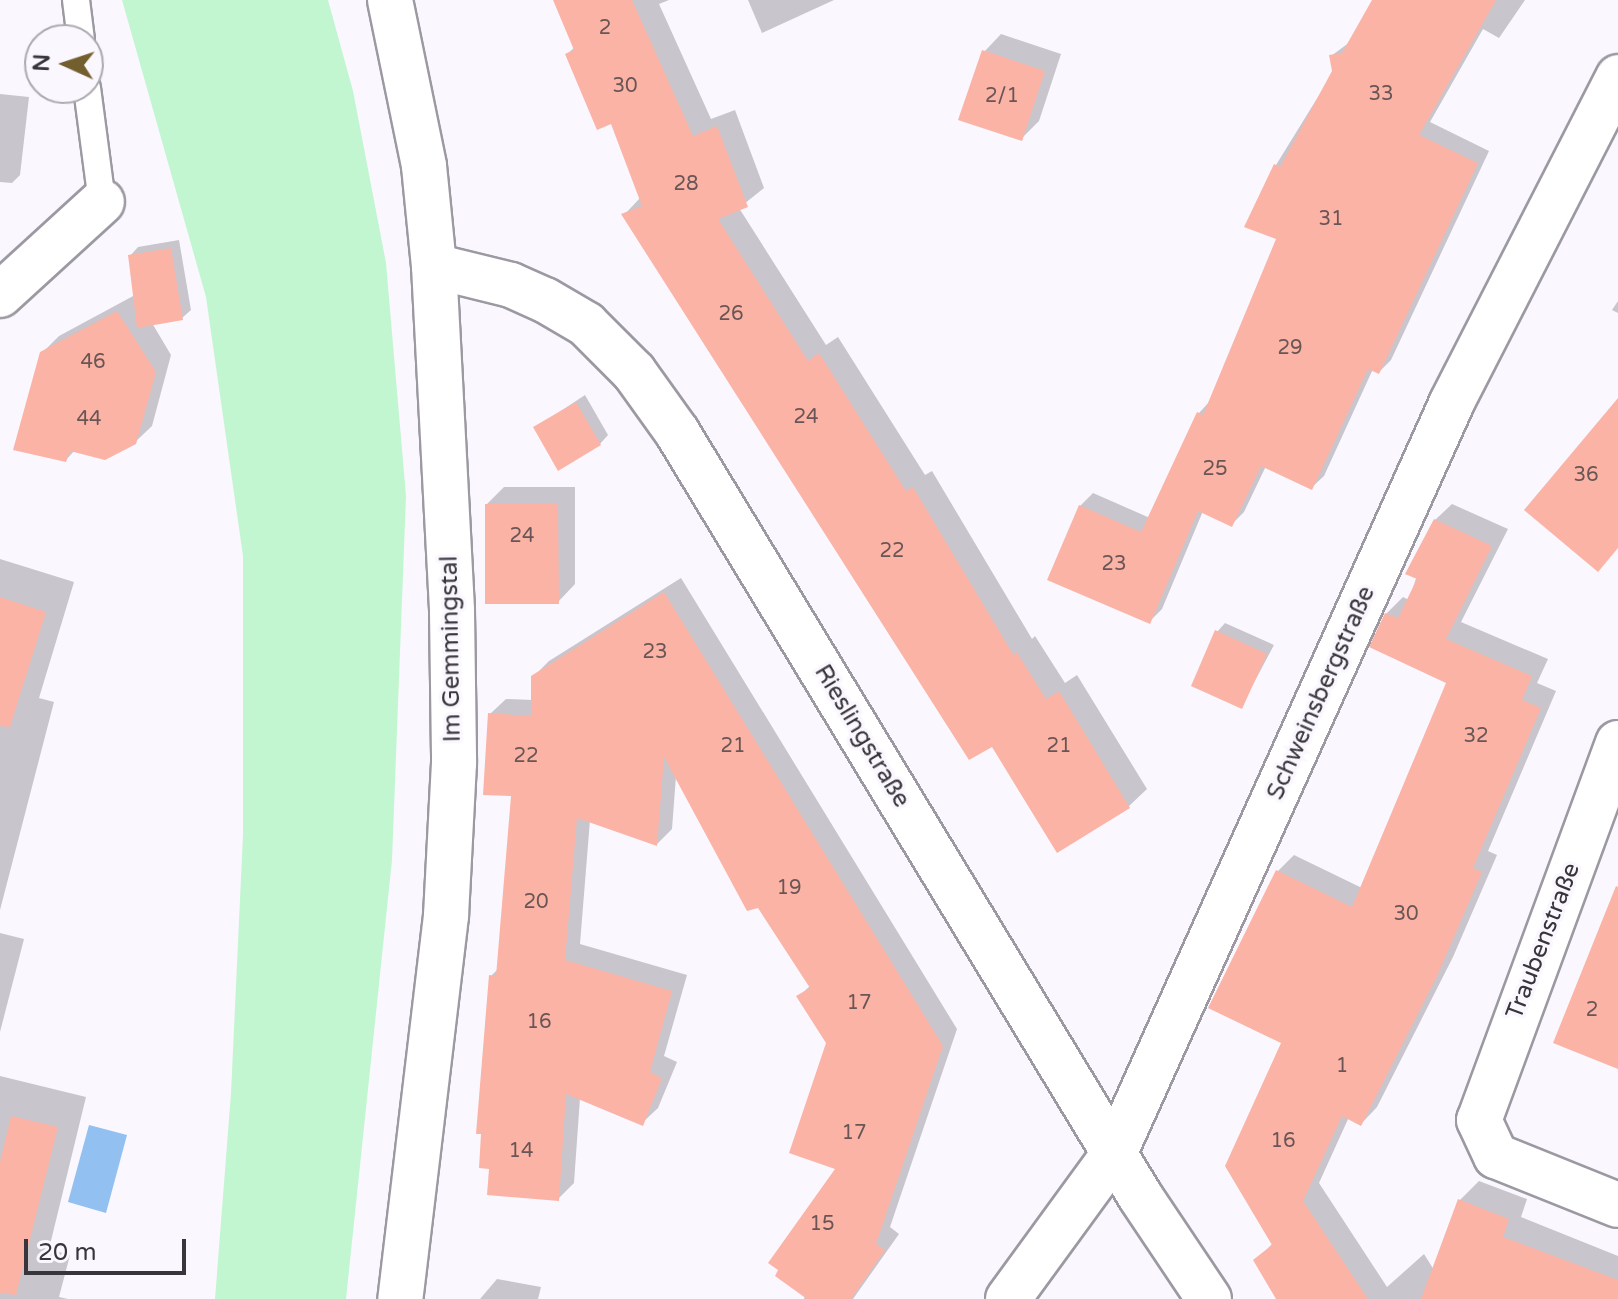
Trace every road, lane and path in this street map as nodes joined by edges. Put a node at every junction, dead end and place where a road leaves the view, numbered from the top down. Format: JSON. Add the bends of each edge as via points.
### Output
{"nodes":[{"id":1,"x":76,"y":0,"type":"edge"},
{"id":2,"x":390,"y":0,"type":"edge"},
{"id":3,"x":79,"y":24,"type":"edge"},
{"id":4,"x":1618,"y":77,"type":"edge"},
{"id":5,"x":89,"y":104,"type":"edge"},
{"id":6,"x":102,"y":202,"type":"joint"},
{"id":7,"x":434,"y":266,"type":"junction"},
{"id":8,"x":0,"y":295,"type":"edge"},
{"id":9,"x":1618,"y":743,"type":"edge"},
{"id":10,"x":1115,"y":1152,"type":"junction"},
{"id":11,"x":1618,"y":1205,"type":"edge"},
{"id":12,"x":400,"y":1299,"type":"edge"},
{"id":13,"x":1008,"y":1299,"type":"edge"},
{"id":14,"x":1209,"y":1299,"type":"edge"}],
"edges":[{"from":1,"to":3,"type":"lane"},
{"from":2,"to":7,"type":"street","name":"Im Gemmingstal","via":[[424,166]]},
{"from":4,"to":10,"type":"street","name":"Schweinsbergstraße","via":[[1452,402]]},
{"from":5,"to":6,"type":"lane"},
{"from":6,"to":8,"type":"street"},
{"from":7,"to":10,"type":"street","name":"Rieslingstraße","via":[[511,285],[545,300],[586,324],[634,372],[677,432]]},
{"from":7,"to":12,"type":"street","name":"Im Gemmingstal","via":[[454,763],[446,916]]},
{"from":9,"to":11,"type":"street","name":"Traubenstraße","via":[[1483,1096],[1479,1120],[1496,1156]]},
{"from":10,"to":13,"type":"street","name":"Schweinsbergstraße"},
{"from":10,"to":14,"type":"street","name":"Rieslingstraße"}]}
